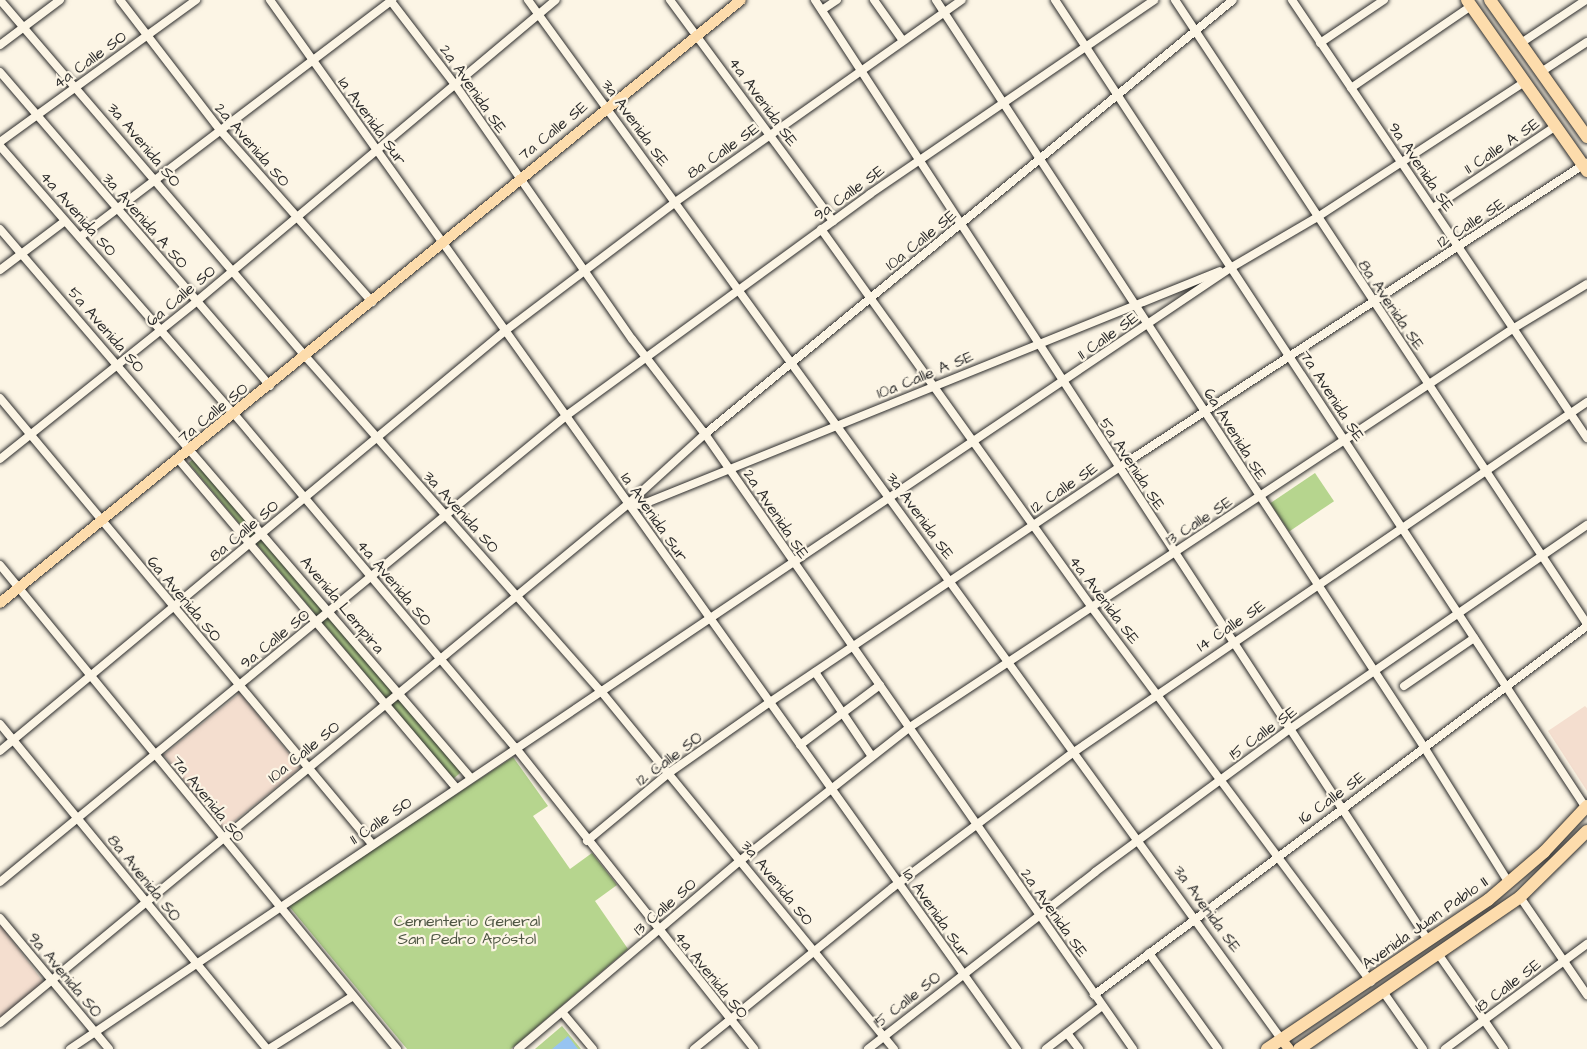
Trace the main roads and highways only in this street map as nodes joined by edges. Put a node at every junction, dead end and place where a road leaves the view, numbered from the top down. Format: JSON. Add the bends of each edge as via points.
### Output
{"nodes":[{"id":1,"x":741,"y":0,"type":"edge"},
{"id":2,"x":1490,"y":0,"type":"edge"},
{"id":3,"x":1469,"y":3,"type":"edge"},
{"id":4,"x":1587,"y":137,"type":"edge"},
{"id":5,"x":1586,"y":166,"type":"edge"},
{"id":6,"x":442,"y":242,"type":"joint"},
{"id":7,"x":0,"y":603,"type":"edge"},
{"id":8,"x":1587,"y":807,"type":"edge"},
{"id":9,"x":1587,"y":831,"type":"edge"},
{"id":10,"x":1286,"y":1044,"type":"edge"},
{"id":11,"x":1270,"y":1048,"type":"edge"},
{"id":12,"x":1299,"y":1049,"type":"edge"}],
"edges":[{"from":1,"to":6,"type":"main road","name":"7a Calle SE"},
{"from":2,"to":4,"type":"highway"},
{"from":3,"to":5,"type":"highway"},
{"from":6,"to":7,"type":"main road","name":"7a Calle SO","via":[[270,387]]},
{"from":8,"to":10,"type":"highway","name":"Avenida Juan Pablo II","via":[[1509,883]]},
{"from":9,"to":12,"type":"highway","name":"Avenida Juan Pablo II","via":[[1520,897]]},
{"from":10,"to":11,"type":"highway","name":"Avenida Juan Pablo II"}]}
